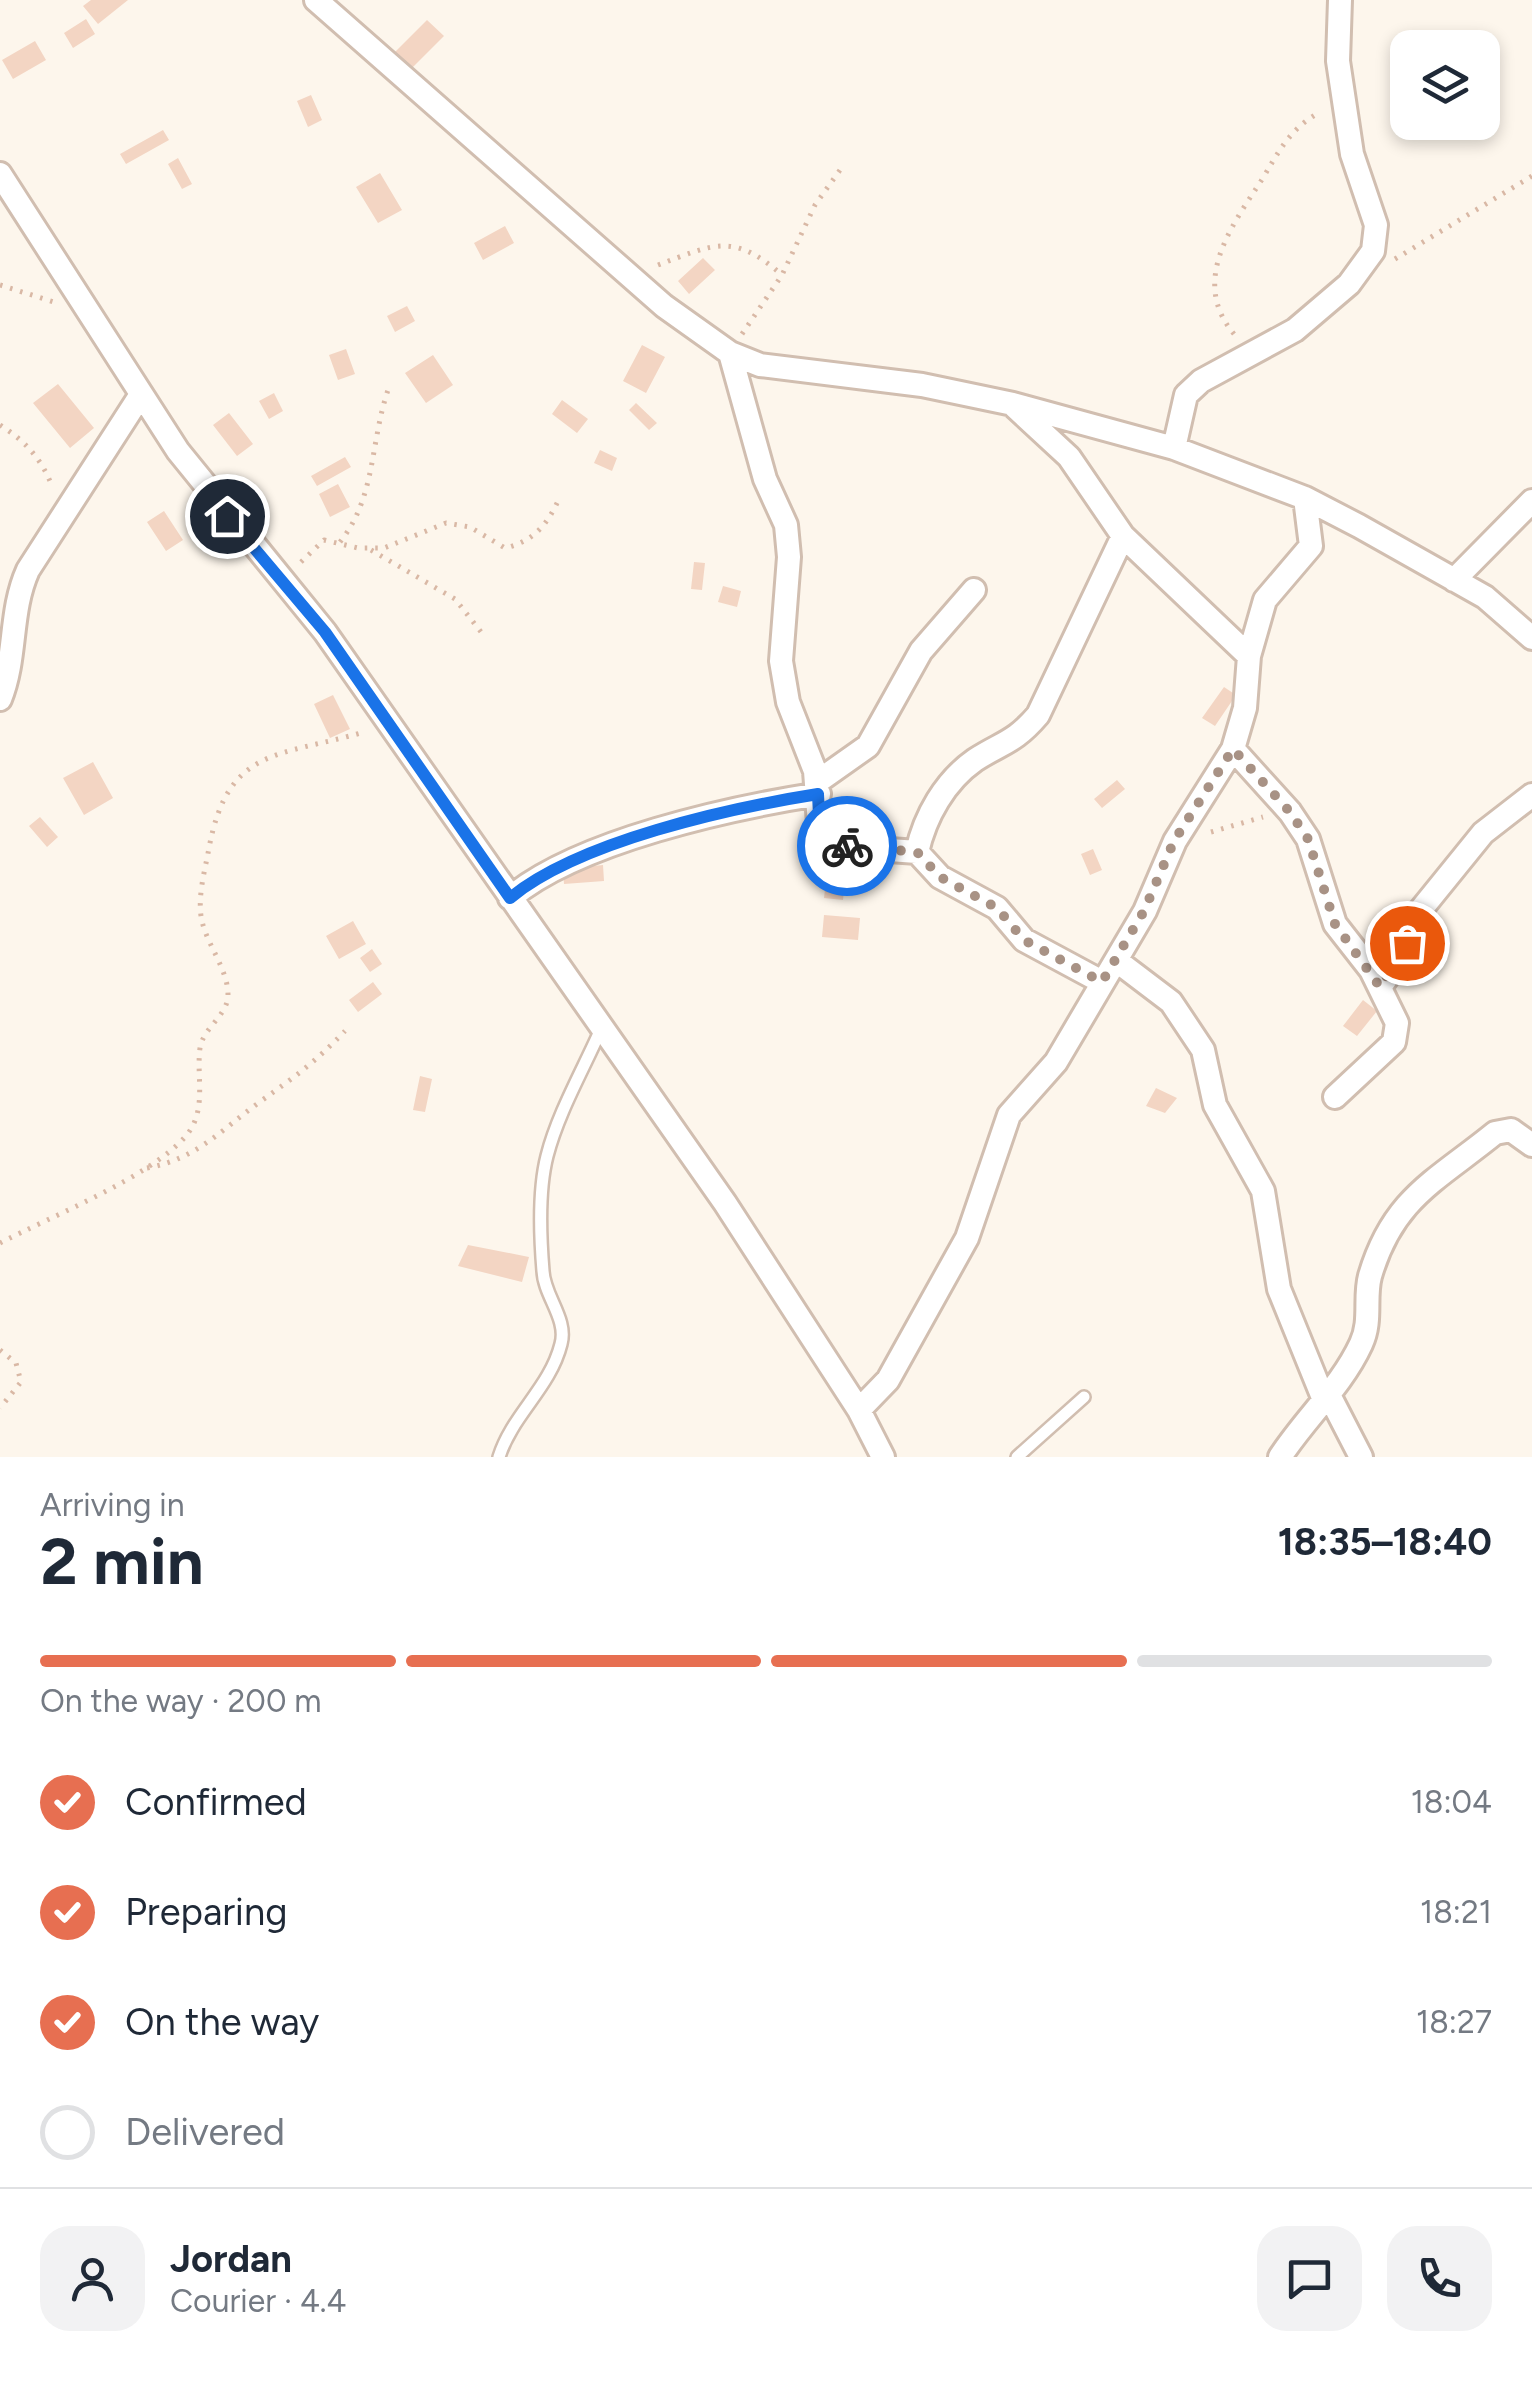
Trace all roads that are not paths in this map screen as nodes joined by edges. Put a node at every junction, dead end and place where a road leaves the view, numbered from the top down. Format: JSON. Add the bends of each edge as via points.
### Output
{"nodes":[{"id":1,"x":316,"y":0,"type":"edge"},
{"id":2,"x":1340,"y":0,"type":"edge"},
{"id":3,"x":0,"y":174,"type":"edge"},
{"id":4,"x":730,"y":354,"type":"junction"},
{"id":5,"x":140,"y":396,"type":"junction"},
{"id":6,"x":1013,"y":404,"type":"junction"},
{"id":7,"x":1174,"y":448,"type":"junction"},
{"id":8,"x":1305,"y":498,"type":"junction"},
{"id":9,"x":1532,"y":500,"type":"edge"},
{"id":10,"x":1123,"y":536,"type":"junction"},
{"id":11,"x":1454,"y":580,"type":"junction"},
{"id":12,"x":974,"y":590,"type":"dead end"},
{"id":13,"x":1532,"y":638,"type":"edge"},
{"id":14,"x":1249,"y":656,"type":"junction"},
{"id":15,"x":0,"y":700,"type":"edge"},
{"id":16,"x":1233,"y":749,"type":"junction"},
{"id":17,"x":818,"y":788,"type":"junction"},
{"id":18,"x":1532,"y":795,"type":"edge"},
{"id":19,"x":917,"y":852,"type":"junction"},
{"id":20,"x":510,"y":898,"type":"junction"},
{"id":21,"x":1116,"y":961,"type":"junction"},
{"id":22,"x":1102,"y":982,"type":"junction"},
{"id":23,"x":1380,"y":987,"type":"junction"},
{"id":24,"x":602,"y":1026,"type":"junction"},
{"id":25,"x":1335,"y":1097,"type":"dead end"},
{"id":26,"x":1532,"y":1145,"type":"edge"},
{"id":27,"x":1084,"y":1397,"type":"dead end"},
{"id":28,"x":1327,"y":1398,"type":"junction"},
{"id":29,"x":859,"y":1410,"type":"junction"},
{"id":30,"x":499,"y":1457,"type":"edge"},
{"id":31,"x":883,"y":1457,"type":"edge"},
{"id":32,"x":1017,"y":1457,"type":"edge"},
{"id":33,"x":1280,"y":1457,"type":"edge"},
{"id":34,"x":1361,"y":1457,"type":"edge"}],
"edges":[{"from":1,"to":4,"type":"street","via":[[694,332]]},
{"from":2,"to":7,"type":"street","via":[[1336,31],[1344,100],[1352,154],[1376,225],[1373,251],[1349,284],[1295,330],[1186,395]]},
{"from":3,"to":5,"type":"street"},
{"from":4,"to":6,"type":"street","via":[[760,366],[922,385]]},
{"from":4,"to":17,"type":"street","via":[[765,479],[786,526],[780,661]]},
{"from":5,"to":15,"type":"street","via":[[18,592],[11,670]]},
{"from":5,"to":20,"type":"street","via":[[227,516],[292,589]]},
{"from":6,"to":7,"type":"street"},
{"from":6,"to":10,"type":"street","via":[[1069,457]]},
{"from":7,"to":8,"type":"street"},
{"from":8,"to":11,"type":"street"},
{"from":8,"to":14,"type":"street","via":[[1309,553],[1265,600]]},
{"from":9,"to":11,"type":"street"},
{"from":10,"to":14,"type":"street"},
{"from":10,"to":19,"type":"street","via":[[1038,715],[1019,737],[980,757],[946,787]]},
{"from":11,"to":13,"type":"street"},
{"from":12,"to":17,"type":"street","via":[[921,652],[868,746]]},
{"from":14,"to":16,"type":"street"},
{"from":16,"to":21,"type":"street","via":[[1172,849]]},
{"from":16,"to":23,"type":"street","via":[[1308,839],[1335,924]]},
{"from":17,"to":19,"type":"street","via":[[818,831],[825,842]]},
{"from":17,"to":20,"type":"street","via":[[558,865]]},
{"from":18,"to":23,"type":"street","via":[[1482,833],[1420,912]]},
{"from":19,"to":22,"type":"street","via":[[940,877],[997,908],[1024,940]]},
{"from":20,"to":24,"type":"street"},
{"from":21,"to":22,"type":"street"},
{"from":21,"to":28,"type":"street","via":[[1171,1002],[1203,1050],[1215,1105],[1263,1191],[1279,1290]]},
{"from":22,"to":29,"type":"street","via":[[1047,1076],[1008,1115],[967,1238],[888,1380]]},
{"from":23,"to":25,"type":"street","via":[[1398,1023],[1394,1042]]},
{"from":24,"to":29,"type":"street"},
{"from":24,"to":30,"type":"lane","via":[[543,1180],[544,1285],[562,1328],[561,1345]]},
{"from":26,"to":28,"type":"street","via":[[1512,1130],[1494,1133],[1401,1208],[1369,1280],[1368,1329]]},
{"from":27,"to":32,"type":"lane"},
{"from":28,"to":33,"type":"street"},
{"from":28,"to":34,"type":"street"},
{"from":29,"to":31,"type":"street"}]}
